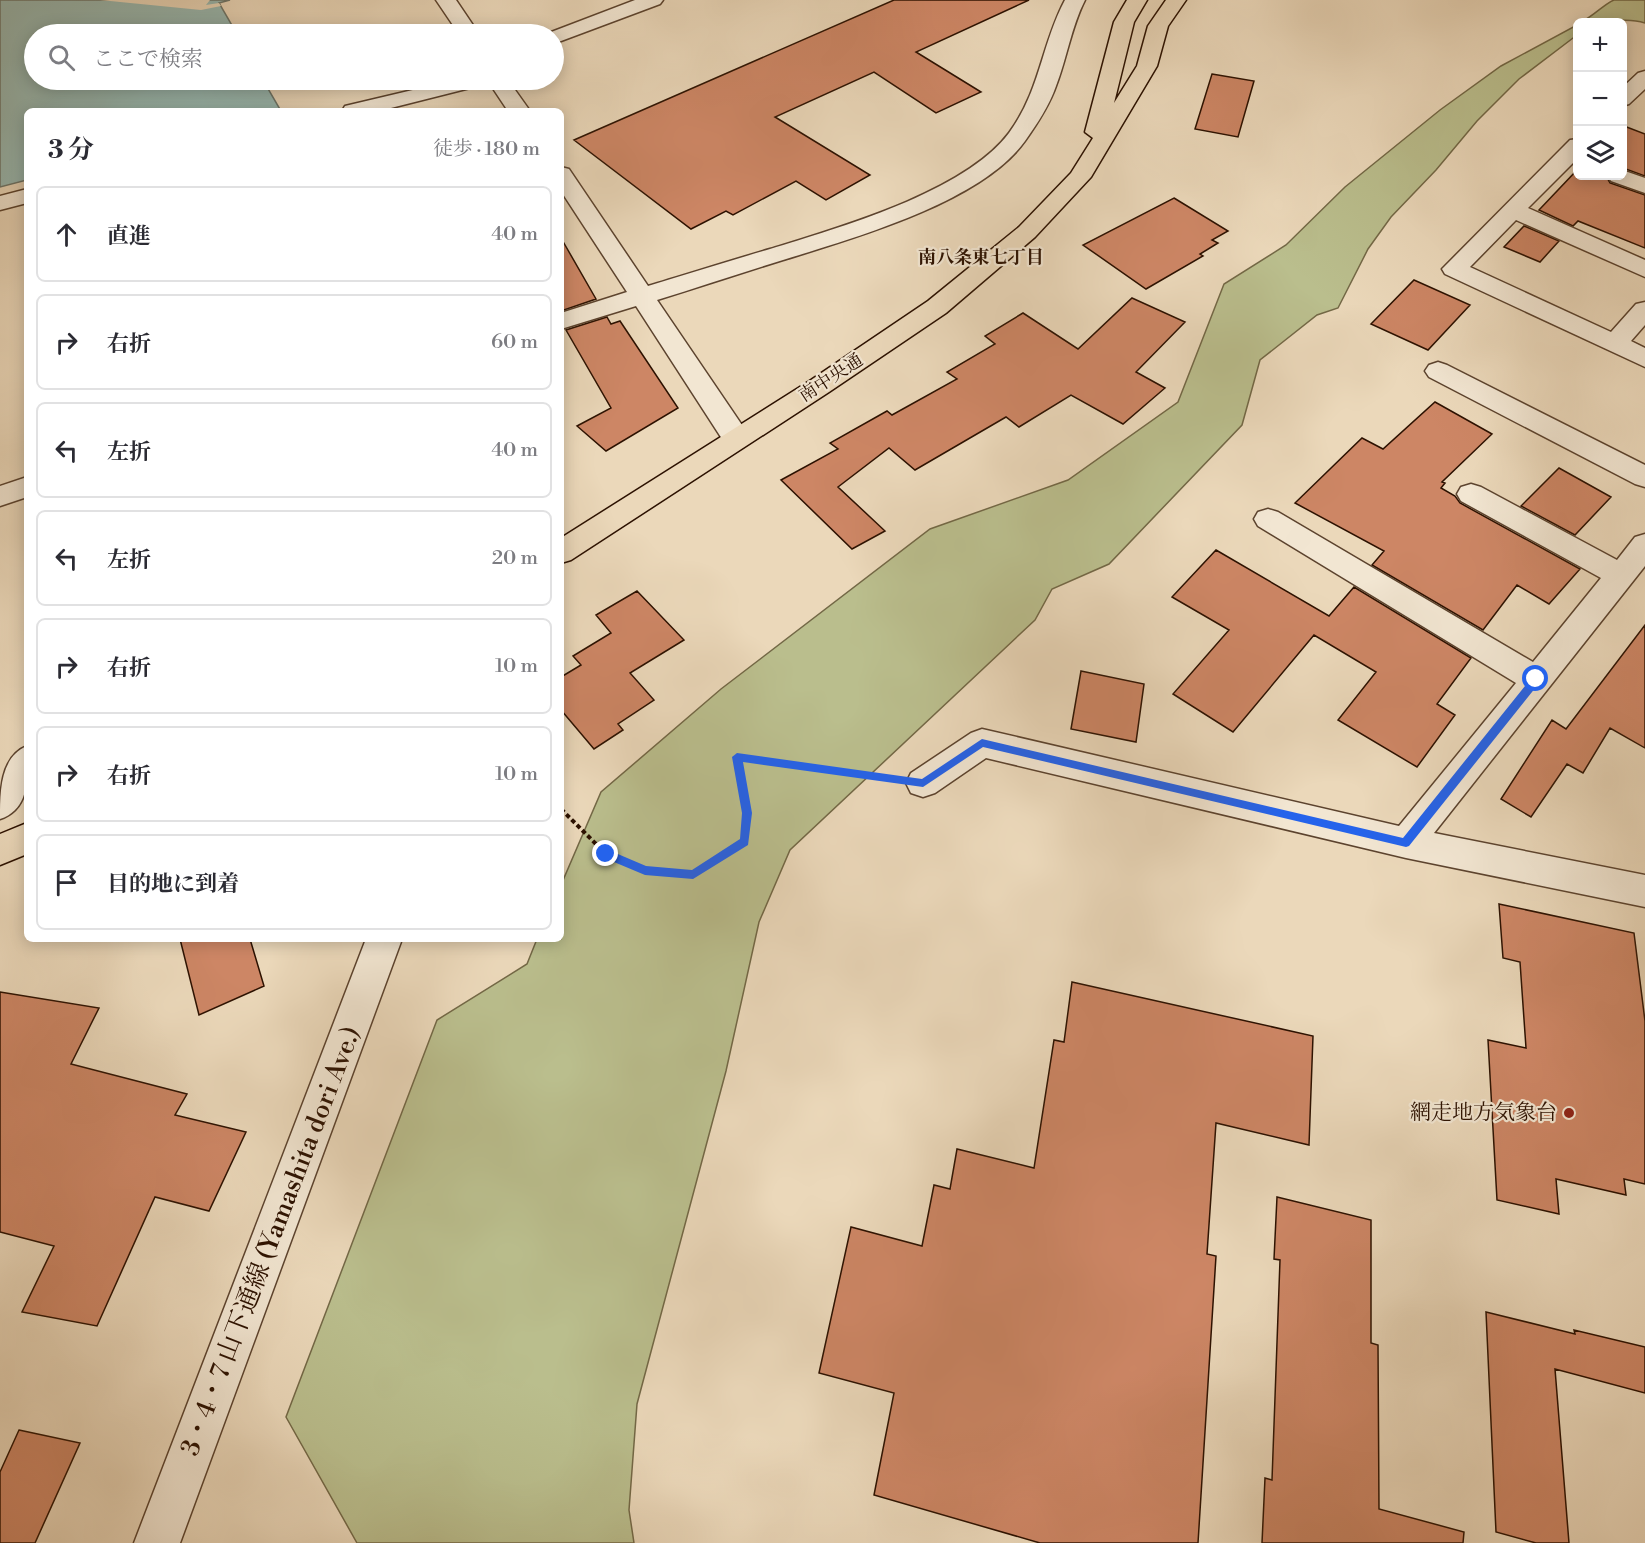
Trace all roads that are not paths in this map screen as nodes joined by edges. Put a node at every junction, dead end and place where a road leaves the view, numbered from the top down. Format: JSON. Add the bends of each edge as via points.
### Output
{"nodes":[{"id":1,"x":446,"y":0,"type":"edge"},
{"id":2,"x":653,"y":0,"type":"edge"},
{"id":3,"x":1075,"y":0,"type":"edge"},
{"id":4,"x":1137,"y":0,"type":"edge"},
{"id":5,"x":1176,"y":0,"type":"edge"},
{"id":6,"x":462,"y":24,"type":"edge"},
{"id":7,"x":564,"y":33,"type":"edge"},
{"id":8,"x":1645,"y":77,"type":"edge"},
{"id":9,"x":438,"y":90,"type":"edge"},
{"id":10,"x":505,"y":90,"type":"edge"},
{"id":11,"x":1628,"y":104,"type":"edge"},
{"id":12,"x":365,"y":108,"type":"edge"},
{"id":13,"x":517,"y":108,"type":"edge"},
{"id":14,"x":1573,"y":154,"type":"edge"},
{"id":15,"x":1080,"y":177,"type":"junction"},
{"id":16,"x":564,"y":179,"type":"edge"},
{"id":17,"x":1627,"y":179,"type":"edge"},
{"id":18,"x":1645,"y":186,"type":"edge"},
{"id":19,"x":24,"y":197,"type":"edge"},
{"id":20,"x":0,"y":203,"type":"edge"},
{"id":21,"x":1513,"y":210,"type":"junction"},
{"id":22,"x":1645,"y":269,"type":"edge"},
{"id":23,"x":642,"y":296,"type":"junction"},
{"id":24,"x":1645,"y":310,"type":"edge"},
{"id":25,"x":564,"y":320,"type":"edge"},
{"id":26,"x":1614,"y":344,"type":"junction"},
{"id":27,"x":1645,"y":358,"type":"edge"},
{"id":28,"x":1438,"y":371,"type":"dead end"},
{"id":29,"x":736,"y":438,"type":"junction"},
{"id":30,"x":1645,"y":477,"type":"edge"},
{"id":31,"x":24,"y":489,"type":"edge"},
{"id":32,"x":1471,"y":494,"type":"dead end"},
{"id":33,"x":0,"y":496,"type":"edge"},
{"id":34,"x":1268,"y":519,"type":"dead end"},
{"id":35,"x":1645,"y":545,"type":"edge"},
{"id":36,"x":564,"y":550,"type":"edge"},
{"id":37,"x":1620,"y":575,"type":"junction"},
{"id":38,"x":1536,"y":679,"type":"junction"},
{"id":39,"x":24,"y":765,"type":"edge"},
{"id":40,"x":923,"y":783,"type":"road end"},
{"id":41,"x":0,"y":805,"type":"edge"},
{"id":42,"x":24,"y":839,"type":"edge"},
{"id":43,"x":1406,"y":843,"type":"junction"},
{"id":44,"x":0,"y":850,"type":"edge"},
{"id":45,"x":1645,"y":891,"type":"edge"},
{"id":46,"x":383,"y":942,"type":"edge"},
{"id":47,"x":157,"y":1543,"type":"edge"}],
"edges":[{"from":1,"to":6,"type":"street"},
{"from":2,"to":7,"type":"street"},
{"from":3,"to":23,"type":"street","via":[[1064,18],[1045,87],[1015,139],[976,174],[890,216]]},
{"from":4,"to":15,"type":"highway","name":"南中央通","via":[[1124,22],[1101,116]]},
{"from":5,"to":15,"type":"highway","name":"南中央通","via":[[1158,26],[1147,66]]},
{"from":8,"to":11,"type":"street"},
{"from":9,"to":12,"type":"street"},
{"from":10,"to":13,"type":"street"},
{"from":14,"to":21,"type":"street"},
{"from":15,"to":29,"type":"highway","name":"南中央通","via":[[1027,232],[937,307]]},
{"from":16,"to":23,"type":"street"},
{"from":17,"to":18,"type":"street"},
{"from":19,"to":20,"type":"street"},
{"from":21,"to":22,"type":"street"},
{"from":21,"to":26,"type":"street","via":[[1454,269]]},
{"from":23,"to":25,"type":"street"},
{"from":23,"to":29,"type":"street"},
{"from":24,"to":26,"type":"street"},
{"from":26,"to":27,"type":"street"},
{"from":28,"to":30,"type":"street"},
{"from":29,"to":36,"type":"highway","name":"南中央通"},
{"from":31,"to":33,"type":"street"},
{"from":32,"to":37,"type":"street"},
{"from":34,"to":38,"type":"street"},
{"from":35,"to":37,"type":"street"},
{"from":37,"to":38,"type":"street"},
{"from":38,"to":43,"type":"street"},
{"from":39,"to":41,"type":"street"},
{"from":40,"to":43,"type":"street","via":[[982,743]]},
{"from":42,"to":44,"type":"highway"},
{"from":43,"to":45,"type":"street"},
{"from":46,"to":47,"type":"street","name":"3・4・7 山下通線 (Yamashita dori Ave.)"}]}
